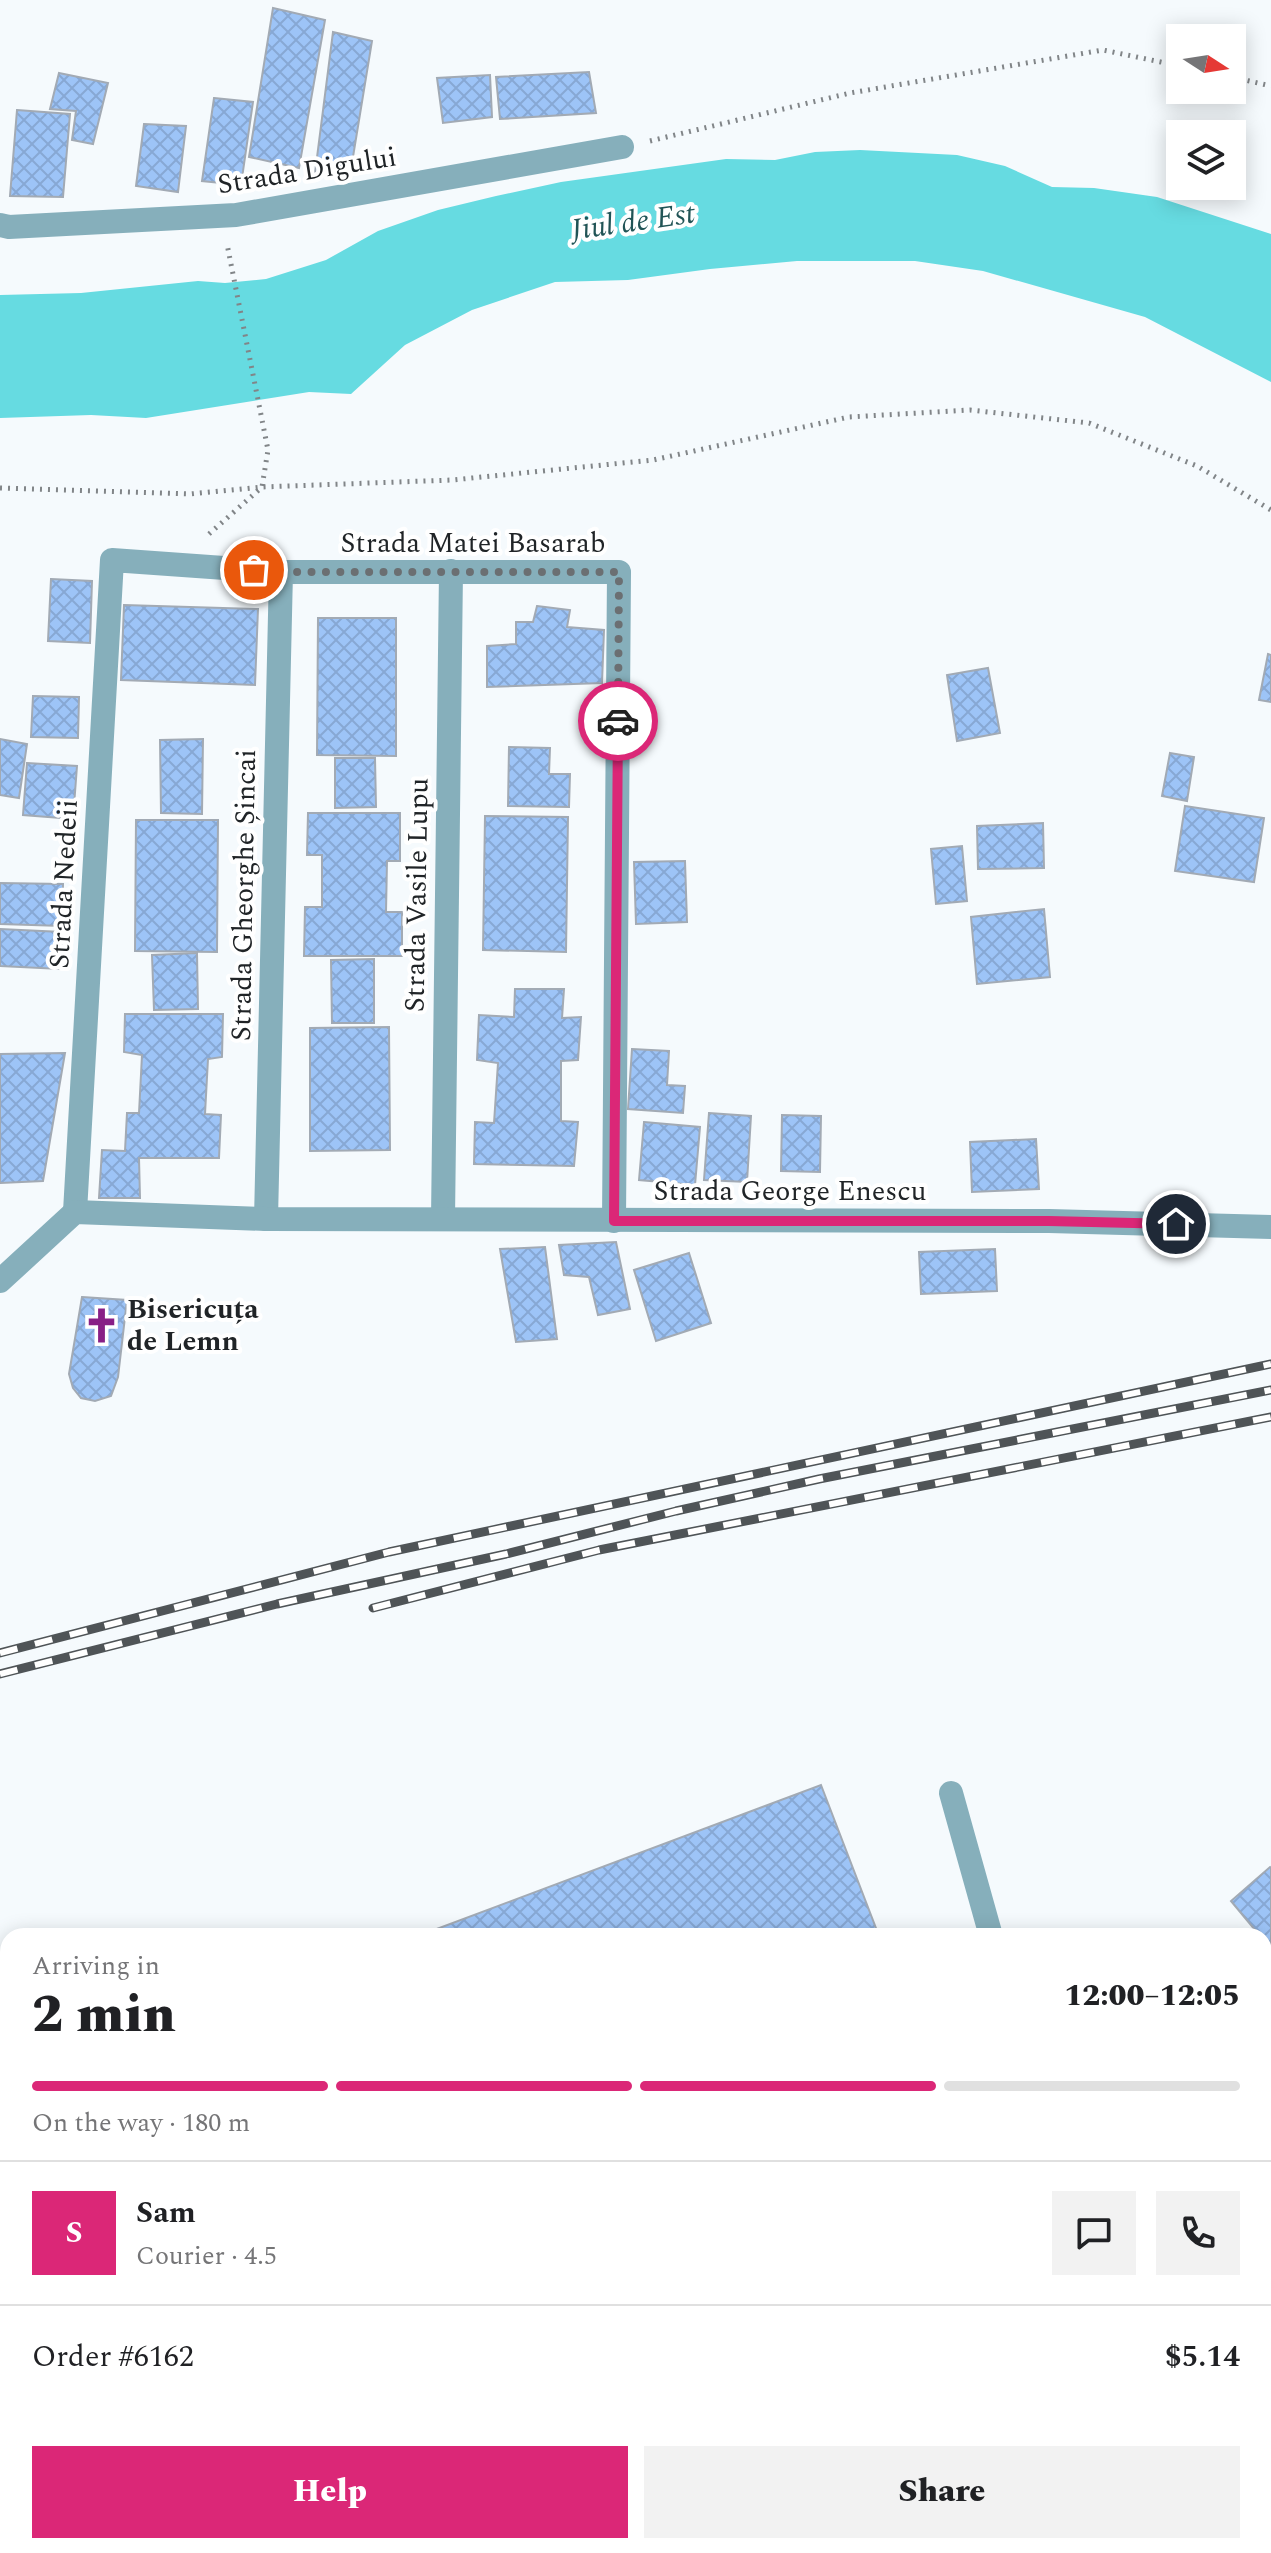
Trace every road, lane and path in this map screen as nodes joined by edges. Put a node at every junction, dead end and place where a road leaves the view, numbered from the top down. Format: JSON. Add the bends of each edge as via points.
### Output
{"nodes":[{"id":1,"x":1166,"y":63,"type":"edge"},
{"id":2,"x":1246,"y":80,"type":"edge"},
{"id":3,"x":1271,"y":86,"type":"edge"},
{"id":4,"x":622,"y":147,"type":"joint"},
{"id":5,"x":0,"y":225,"type":"edge"},
{"id":6,"x":230,"y":265,"type":"dead end"},
{"id":7,"x":262,"y":487,"type":"junction"},
{"id":8,"x":0,"y":488,"type":"edge"},
{"id":9,"x":1271,"y":510,"type":"edge"},
{"id":10,"x":112,"y":560,"type":"joint"},
{"id":11,"x":171,"y":564,"type":"junction"},
{"id":12,"x":451,"y":571,"type":"junction"},
{"id":13,"x":281,"y":572,"type":"junction"},
{"id":14,"x":75,"y":1212,"type":"junction"},
{"id":15,"x":266,"y":1219,"type":"junction"},
{"id":16,"x":443,"y":1219,"type":"junction"},
{"id":17,"x":614,"y":1221,"type":"junction"},
{"id":18,"x":1271,"y":1227,"type":"edge"},
{"id":19,"x":0,"y":1281,"type":"edge"},
{"id":20,"x":951,"y":1793,"type":"dead end"},
{"id":21,"x":989,"y":1928,"type":"edge"}],
"edges":[{"from":1,"to":4,"type":"path","via":[[1103,50],[850,93]]},
{"from":2,"to":3,"type":"path"},
{"from":4,"to":5,"type":"street","name":"Strada Digului","via":[[236,215]]},
{"from":6,"to":7,"type":"path","via":[[268,450]]},
{"from":7,"to":8,"type":"path","via":[[190,494]]},
{"from":7,"to":9,"type":"path","via":[[452,480],[653,460],[849,417],[970,410],[1089,423],[1197,466]]},
{"from":7,"to":11,"type":"path"},
{"from":10,"to":11,"type":"street","name":"Strada Matei Basarab"},
{"from":10,"to":14,"type":"street","name":"Strada Nedeii"},
{"from":11,"to":13,"type":"street","name":"Strada Matei Basarab"},
{"from":12,"to":13,"type":"street","name":"Strada Matei Basarab"},
{"from":12,"to":16,"type":"street","name":"Strada Vasile Lupu"},
{"from":12,"to":17,"type":"street","name":"Strada Matei Basarab","via":[[619,572]]},
{"from":13,"to":15,"type":"street","name":"Strada Gheorghe Șincai"},
{"from":14,"to":15,"type":"street","name":"Strada George Enescu"},
{"from":14,"to":19,"type":"street"},
{"from":15,"to":16,"type":"street","name":"Strada George Enescu"},
{"from":16,"to":17,"type":"street","name":"Strada George Enescu"},
{"from":17,"to":18,"type":"street","name":"Strada George Enescu"},
{"from":20,"to":21,"type":"street"}]}
